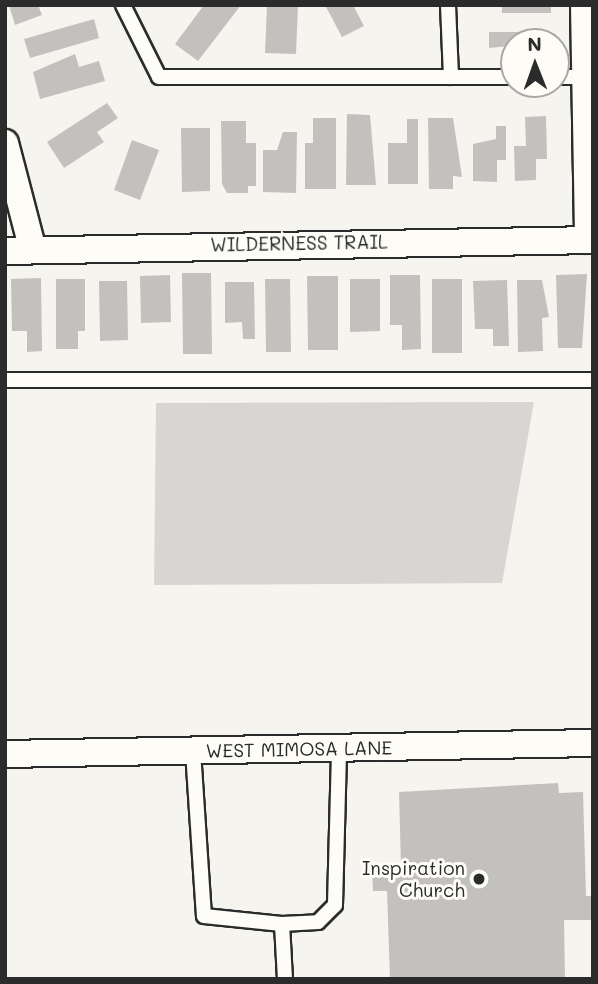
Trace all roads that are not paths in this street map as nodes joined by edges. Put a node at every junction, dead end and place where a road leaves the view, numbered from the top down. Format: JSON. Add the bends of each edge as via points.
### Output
{"nodes":[{"id":1,"x":123,"y":5,"type":"edge"},
{"id":2,"x":448,"y":5,"type":"edge"},
{"id":3,"x":584,"y":5,"type":"edge"},
{"id":4,"x":451,"y":77,"type":"junction"},
{"id":5,"x":500,"y":77,"type":"edge"},
{"id":6,"x":570,"y":77,"type":"edge"},
{"id":7,"x":589,"y":77,"type":"edge"},
{"id":8,"x":5,"y":143,"type":"edge"},
{"id":9,"x":590,"y":240,"type":"edge"},
{"id":10,"x":32,"y":247,"type":"junction"},
{"id":11,"x":5,"y":251,"type":"edge"},
{"id":12,"x":5,"y":380,"type":"edge"},
{"id":13,"x":593,"y":380,"type":"edge"},
{"id":14,"x":593,"y":743,"type":"edge"},
{"id":15,"x":340,"y":748,"type":"junction"},
{"id":16,"x":193,"y":751,"type":"junction"},
{"id":17,"x":5,"y":754,"type":"edge"},
{"id":18,"x":282,"y":925,"type":"junction"},
{"id":19,"x":285,"y":979,"type":"edge"}],
"edges":[{"from":1,"to":4,"type":"lane","via":[[159,77]]},
{"from":2,"to":4,"type":"lane"},
{"from":3,"to":7,"type":"street"},
{"from":4,"to":5,"type":"lane"},
{"from":6,"to":7,"type":"lane"},
{"from":7,"to":9,"type":"street"},
{"from":8,"to":10,"type":"street"},
{"from":9,"to":10,"type":"street","name":"WILDERNESS TRAIL"},
{"from":10,"to":11,"type":"street","name":"WILDERNESS TRAIL"},
{"from":12,"to":13,"type":"lane"},
{"from":14,"to":15,"type":"street","name":"WEST MIMOSA LANE"},
{"from":15,"to":16,"type":"street","name":"WEST MIMOSA LANE"},
{"from":15,"to":18,"type":"lane","via":[[335,905],[318,922]]},
{"from":16,"to":17,"type":"street","name":"WEST MIMOSA LANE"},
{"from":16,"to":18,"type":"lane","via":[[204,916]]},
{"from":18,"to":19,"type":"lane"}]}
